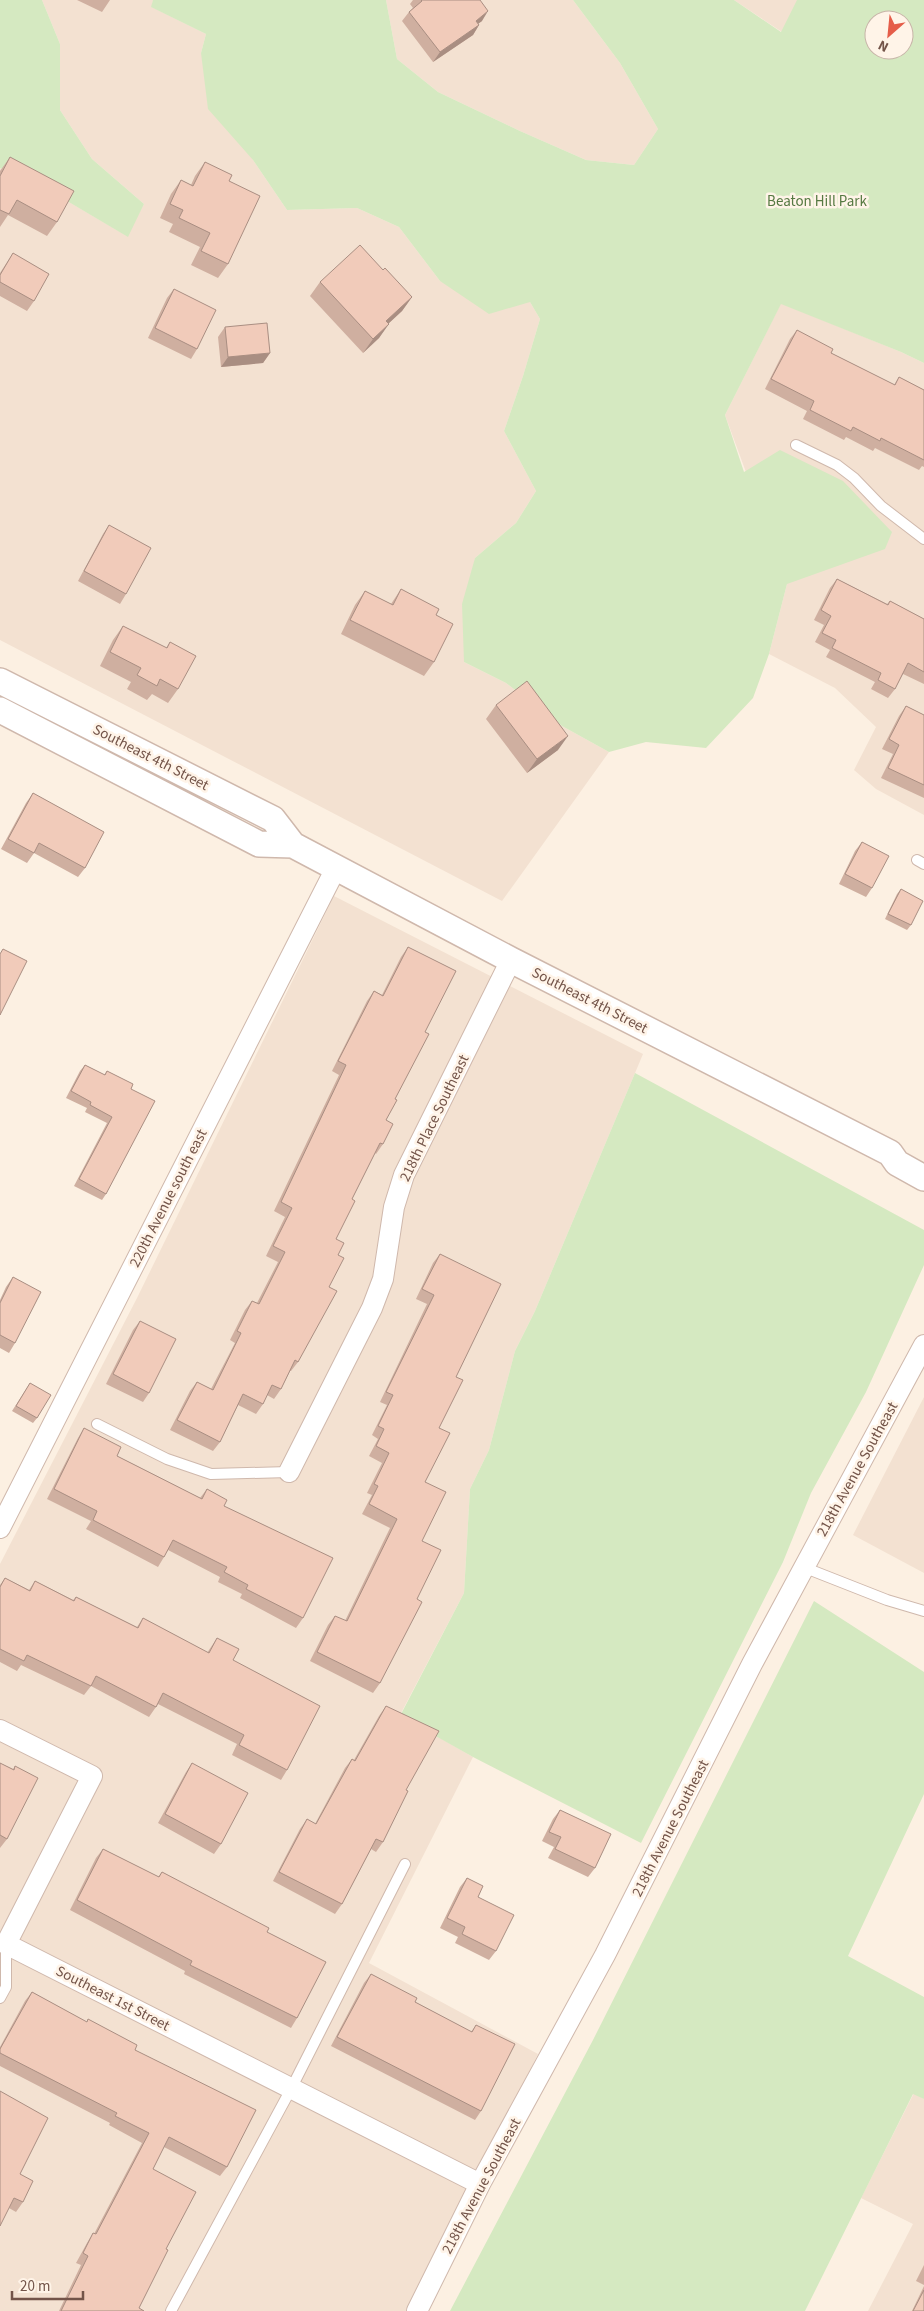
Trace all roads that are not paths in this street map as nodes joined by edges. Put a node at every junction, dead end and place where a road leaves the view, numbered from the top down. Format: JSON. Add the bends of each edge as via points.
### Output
{"nodes":[{"id":1,"x":796,"y":445,"type":"dead end"},
{"id":2,"x":924,"y":539,"type":"edge"},
{"id":3,"x":0,"y":681,"type":"edge"},
{"id":4,"x":0,"y":710,"type":"edge"},
{"id":5,"x":293,"y":845,"type":"junction"},
{"id":6,"x":336,"y":868,"type":"junction"},
{"id":7,"x":511,"y":960,"type":"junction"},
{"id":8,"x":890,"y":1153,"type":"junction"},
{"id":9,"x":924,"y":1158,"type":"edge"},
{"id":10,"x":924,"y":1178,"type":"edge"},
{"id":11,"x":921,"y":1356,"type":"edge"},
{"id":12,"x":97,"y":1424,"type":"dead end"},
{"id":13,"x":290,"y":1472,"type":"joint"},
{"id":14,"x":0,"y":1528,"type":"edge"},
{"id":15,"x":803,"y":1567,"type":"junction"},
{"id":16,"x":924,"y":1611,"type":"edge"},
{"id":17,"x":0,"y":1730,"type":"edge"},
{"id":18,"x":405,"y":1864,"type":"dead end"},
{"id":19,"x":6,"y":1944,"type":"junction"},
{"id":20,"x":0,"y":1998,"type":"edge"},
{"id":21,"x":291,"y":2088,"type":"junction"},
{"id":22,"x":480,"y":2184,"type":"junction"},
{"id":23,"x":171,"y":2311,"type":"edge"},
{"id":24,"x":417,"y":2311,"type":"edge"}],
"edges":[{"from":1,"to":2,"type":"lane","via":[[837,465],[881,506]]},
{"from":3,"to":5,"type":"street","name":"Southeast 4th Street","via":[[273,819]]},
{"from":4,"to":5,"type":"street","name":"Southeast 4th Street","via":[[259,844]]},
{"from":5,"to":6,"type":"street","name":"Southeast 4th Street"},
{"from":6,"to":7,"type":"street","name":"Southeast 4th Street"},
{"from":6,"to":14,"type":"street","name":"220th Avenue south east"},
{"from":7,"to":8,"type":"street","name":"Southeast 4th Street"},
{"from":7,"to":13,"type":"street","name":"218th Place Southeast","via":[[404,1175],[394,1207],[383,1279],[372,1308]]},
{"from":8,"to":9,"type":"street","name":"Southeast 4th Street","via":[[901,1150]]},
{"from":8,"to":10,"type":"street","name":"Southeast 4th Street","via":[[897,1162]]},
{"from":11,"to":15,"type":"street","name":"218th Avenue Southeast"},
{"from":12,"to":13,"type":"lane","via":[[166,1459],[211,1474]]},
{"from":15,"to":16,"type":"lane","via":[[886,1600]]},
{"from":15,"to":22,"type":"street","name":"218th Avenue Southeast","via":[[605,1955]]},
{"from":17,"to":19,"type":"street","via":[[92,1776]]},
{"from":18,"to":21,"type":"lane"},
{"from":19,"to":20,"type":"lane","via":[[6,1987]]},
{"from":19,"to":21,"type":"street","name":"Southeast 1st Street"},
{"from":21,"to":22,"type":"street","name":"Southeast 1st Street"},
{"from":21,"to":23,"type":"lane"},
{"from":22,"to":24,"type":"street","name":"218th Avenue Southeast"}]}
